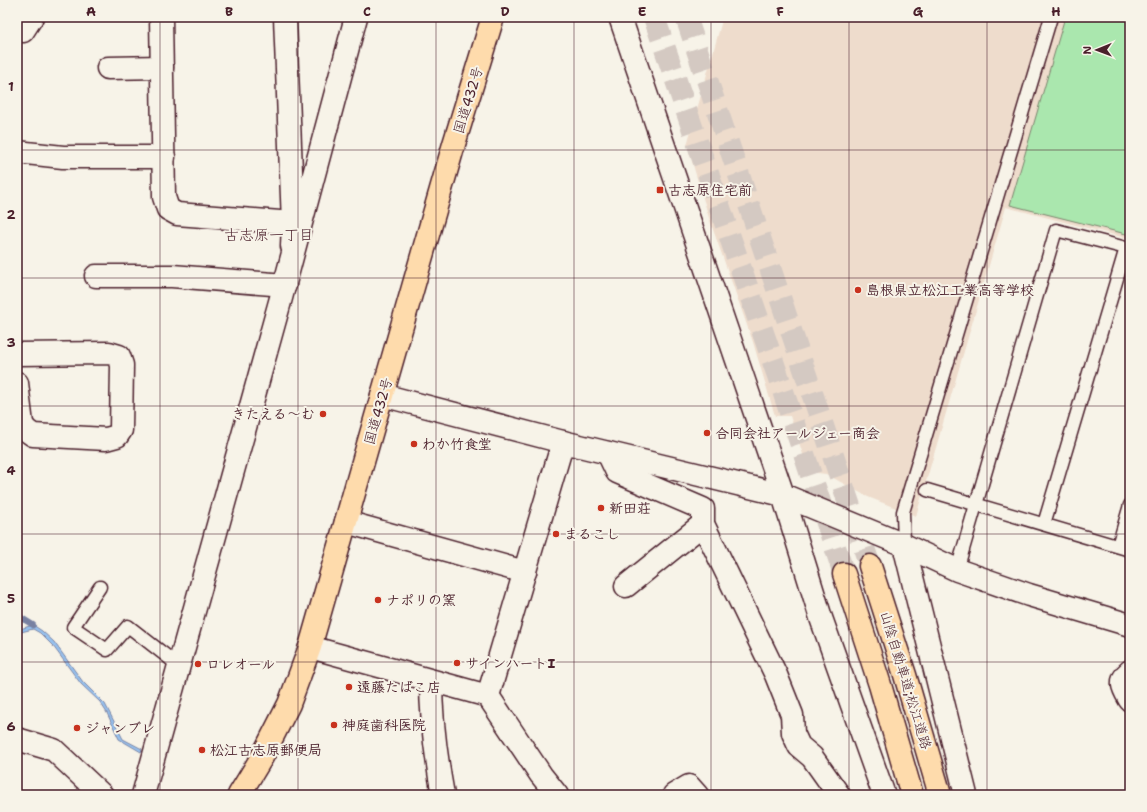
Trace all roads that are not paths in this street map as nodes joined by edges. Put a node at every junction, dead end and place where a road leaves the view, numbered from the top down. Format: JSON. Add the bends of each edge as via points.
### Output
{"nodes":[{"id":1,"x":161,"y":17,"type":"edge"},
{"id":2,"x":286,"y":17,"type":"edge"},
{"id":3,"x":356,"y":17,"type":"edge"},
{"id":4,"x":494,"y":17,"type":"edge"},
{"id":5,"x":620,"y":17,"type":"edge"},
{"id":6,"x":1051,"y":17,"type":"edge"},
{"id":7,"x":162,"y":67,"type":"junction"},
{"id":8,"x":108,"y":68,"type":"dead end"},
{"id":9,"x":17,"y":152,"type":"edge"},
{"id":10,"x":164,"y":157,"type":"junction"},
{"id":11,"x":293,"y":223,"type":"junction"},
{"id":12,"x":1128,"y":249,"type":"edge"},
{"id":13,"x":292,"y":256,"type":"junction"},
{"id":14,"x":96,"y":276,"type":"dead end"},
{"id":15,"x":285,"y":285,"type":"junction"},
{"id":16,"x":17,"y":354,"type":"edge"},
{"id":17,"x":17,"y":383,"type":"edge"},
{"id":18,"x":382,"y":395,"type":"junction"},
{"id":19,"x":563,"y":442,"type":"junction"},
{"id":20,"x":608,"y":453,"type":"junction"},
{"id":21,"x":927,"y":490,"type":"dead end"},
{"id":22,"x":783,"y":495,"type":"junction"},
{"id":23,"x":976,"y":504,"type":"junction"},
{"id":24,"x":1130,"y":505,"type":"edge"},
{"id":25,"x":346,"y":522,"type":"junction"},
{"id":26,"x":702,"y":524,"type":"junction"},
{"id":27,"x":1044,"y":524,"type":"junction"},
{"id":28,"x":904,"y":545,"type":"junction"},
{"id":29,"x":1118,"y":546,"type":"junction"},
{"id":30,"x":1130,"y":550,"type":"edge"},
{"id":31,"x":870,"y":566,"type":"tunnel mouth"},
{"id":32,"x":957,"y":570,"type":"junction"},
{"id":33,"x":525,"y":572,"type":"junction"},
{"id":34,"x":844,"y":574,"type":"tunnel mouth"},
{"id":35,"x":626,"y":586,"type":"dead end"},
{"id":36,"x":100,"y":587,"type":"dead end"},
{"id":37,"x":1130,"y":625,"type":"edge"},
{"id":38,"x":310,"y":647,"type":"junction"},
{"id":39,"x":178,"y":665,"type":"junction"},
{"id":40,"x":1130,"y":671,"type":"edge"},
{"id":41,"x":431,"y":681,"type":"junction"},
{"id":42,"x":488,"y":696,"type":"junction"},
{"id":43,"x":1130,"y":700,"type":"edge"},
{"id":44,"x":17,"y":739,"type":"edge"},
{"id":45,"x":102,"y":795,"type":"edge"},
{"id":46,"x":143,"y":795,"type":"edge"},
{"id":47,"x":239,"y":795,"type":"edge"},
{"id":48,"x":443,"y":795,"type":"edge"},
{"id":49,"x":557,"y":795,"type":"edge"},
{"id":50,"x":674,"y":795,"type":"edge"},
{"id":51,"x":697,"y":795,"type":"edge"},
{"id":52,"x":839,"y":795,"type":"edge"},
{"id":53,"x":884,"y":795,"type":"edge"},
{"id":54,"x":912,"y":795,"type":"edge"},
{"id":55,"x":940,"y":795,"type":"edge"},
{"id":56,"x":966,"y":795,"type":"edge"}],
"edges":[{"from":1,"to":7,"type":"street"},
{"from":2,"to":11,"type":"street"},
{"from":3,"to":13,"type":"street"},
{"from":4,"to":18,"type":"highway","name":"国道432号","via":[[454,144]]},
{"from":5,"to":22,"type":"street"},
{"from":6,"to":28,"type":"lane","via":[[903,512]]},
{"from":7,"to":8,"type":"street"},
{"from":7,"to":10,"type":"street"},
{"from":9,"to":10,"type":"street","via":[[63,157]]},
{"from":10,"to":11,"type":"street","via":[[164,197],[171,212]]},
{"from":11,"to":13,"type":"street"},
{"from":12,"to":23,"type":"lane","via":[[1056,230]]},
{"from":12,"to":27,"type":"lane"},
{"from":13,"to":15,"type":"street"},
{"from":14,"to":15,"type":"street","via":[[172,276]]},
{"from":15,"to":39,"type":"street"},
{"from":16,"to":17,"type":"street","via":[[109,353],[119,356],[122,365],[121,430],[117,436],[106,439],[33,435],[22,424]]},
{"from":18,"to":19,"type":"street"},
{"from":18,"to":25,"type":"highway","name":"国道432号"},
{"from":19,"to":20,"type":"street"},
{"from":19,"to":33,"type":"street"},
{"from":20,"to":22,"type":"street"},
{"from":20,"to":26,"type":"street","via":[[616,472],[703,509]]},
{"from":21,"to":23,"type":"lane"},
{"from":22,"to":28,"type":"street"},
{"from":22,"to":53,"type":"street","via":[[821,618]]},
{"from":23,"to":27,"type":"lane"},
{"from":23,"to":32,"type":"lane"},
{"from":24,"to":29,"type":"lane"},
{"from":25,"to":33,"type":"street"},
{"from":25,"to":38,"type":"highway","name":"国道432号"},
{"from":26,"to":35,"type":"street"},
{"from":26,"to":52,"type":"street","via":[[776,675],[792,715],[793,733],[799,746],[812,758]]},
{"from":27,"to":29,"type":"lane"},
{"from":28,"to":32,"type":"street"},
{"from":28,"to":56,"type":"street"},
{"from":29,"to":30,"type":"lane"},
{"from":31,"to":55,"type":"highway","name":"山陰自動車道;松江道路"},
{"from":32,"to":37,"type":"street","via":[[1029,595]]},
{"from":33,"to":42,"type":"street"},
{"from":34,"to":54,"type":"highway","name":"山陰自動車道;松江道路"},
{"from":36,"to":39,"type":"lane","via":[[73,627],[107,650],[128,626]]},
{"from":38,"to":41,"type":"street"},
{"from":38,"to":47,"type":"highway","name":"国道432号","via":[[289,704]]},
{"from":39,"to":46,"type":"street"},
{"from":40,"to":43,"type":"street","via":[[1122,681],[1122,687]]},
{"from":41,"to":42,"type":"street"},
{"from":41,"to":48,"type":"street","via":[[435,755]]},
{"from":42,"to":49,"type":"street"},
{"from":44,"to":45,"type":"street","via":[[54,750]]},
{"from":50,"to":51,"type":"street","via":[[689,786]]}]}
